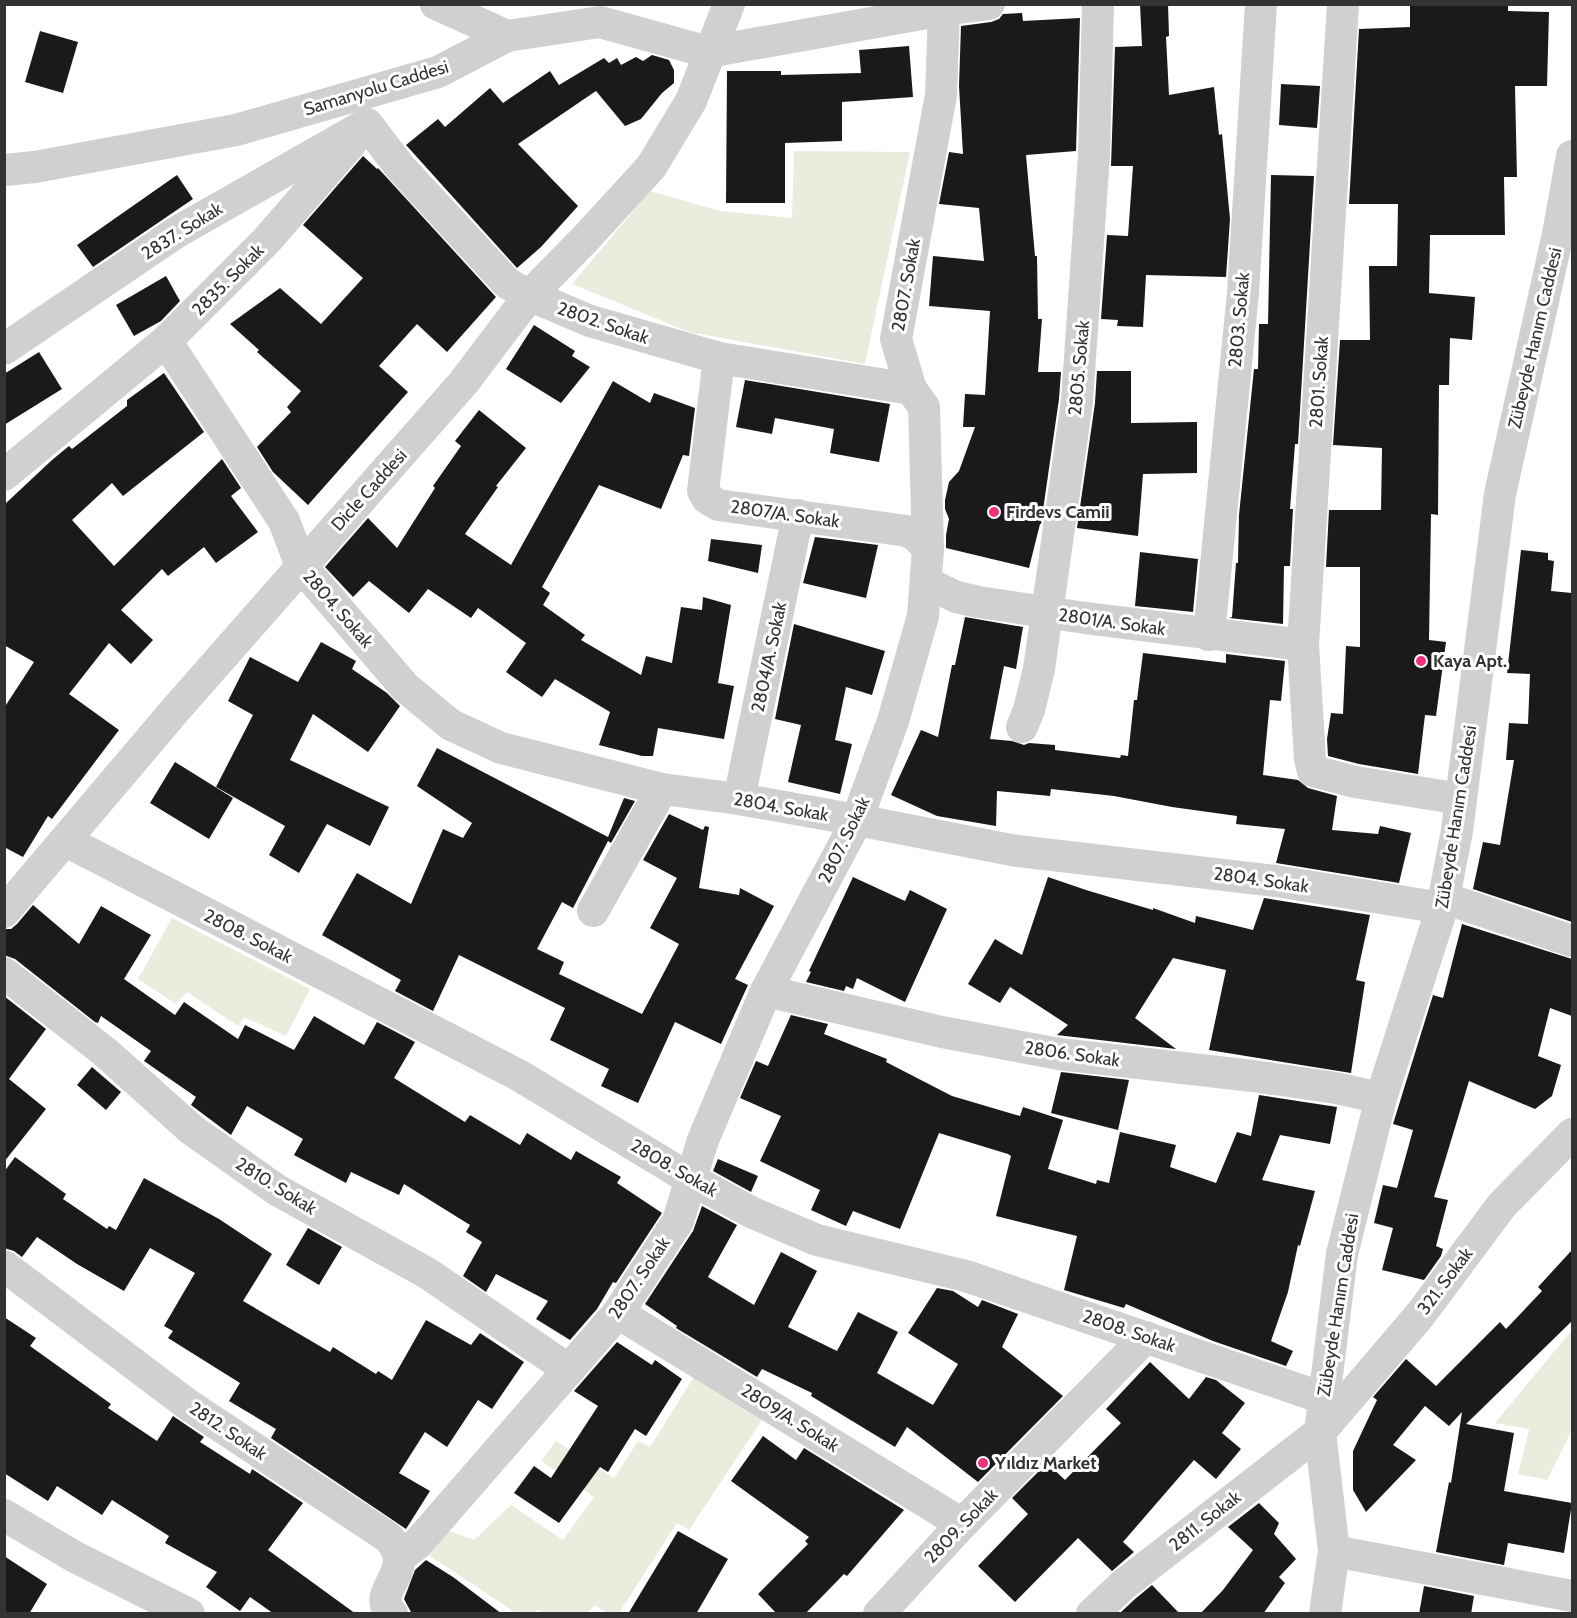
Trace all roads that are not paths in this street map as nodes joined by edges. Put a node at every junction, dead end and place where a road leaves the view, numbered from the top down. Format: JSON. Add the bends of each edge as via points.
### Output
{"nodes":[{"id":1,"x":436,"y":4,"type":"edge"},
{"id":2,"x":729,"y":4,"type":"edge"},
{"id":3,"x":988,"y":4,"type":"edge"},
{"id":4,"x":1098,"y":4,"type":"edge"},
{"id":5,"x":1261,"y":4,"type":"edge"},
{"id":6,"x":1342,"y":4,"type":"edge"},
{"id":7,"x":944,"y":10,"type":"junction"},
{"id":8,"x":602,"y":13,"type":"edge"},
{"id":9,"x":507,"y":36,"type":"junction"},
{"id":10,"x":708,"y":52,"type":"junction"},
{"id":11,"x":438,"y":72,"type":"junction"},
{"id":12,"x":367,"y":124,"type":"junction"},
{"id":13,"x":1572,"y":156,"type":"edge"},
{"id":14,"x":4,"y":170,"type":"edge"},
{"id":15,"x":529,"y":296,"type":"junction"},
{"id":16,"x":166,"y":341,"type":"junction"},
{"id":17,"x":4,"y":349,"type":"edge"},
{"id":18,"x":719,"y":358,"type":"junction"},
{"id":19,"x":911,"y":389,"type":"junction"},
{"id":20,"x":4,"y":475,"type":"edge"},
{"id":21,"x":798,"y":515,"type":"junction"},
{"id":22,"x":928,"y":549,"type":"junction"},
{"id":23,"x":301,"y":566,"type":"junction"},
{"id":24,"x":926,"y":582,"type":"junction"},
{"id":25,"x":1048,"y":613,"type":"junction"},
{"id":26,"x":1209,"y":635,"type":"junction"},
{"id":27,"x":1303,"y":645,"type":"junction"},
{"id":28,"x":1022,"y":727,"type":"dead end"},
{"id":29,"x":662,"y":789,"type":"junction"},
{"id":30,"x":1461,"y":799,"type":"junction"},
{"id":31,"x":739,"y":800,"type":"junction"},
{"id":32,"x":857,"y":820,"type":"junction"},
{"id":33,"x":66,"y":841,"type":"junction"},
{"id":34,"x":1443,"y":903,"type":"junction"},
{"id":35,"x":593,"y":911,"type":"dead end"},
{"id":36,"x":4,"y":912,"type":"edge"},
{"id":37,"x":1572,"y":941,"type":"edge"},
{"id":38,"x":4,"y":973,"type":"edge"},
{"id":39,"x":766,"y":991,"type":"junction"},
{"id":40,"x":1382,"y":1098,"type":"junction"},
{"id":41,"x":1572,"y":1134,"type":"edge"},
{"id":42,"x":692,"y":1180,"type":"junction"},
{"id":43,"x":4,"y":1266,"type":"edge"},
{"id":44,"x":618,"y":1312,"type":"junction"},
{"id":45,"x":1146,"y":1337,"type":"junction"},
{"id":46,"x":569,"y":1370,"type":"junction"},
{"id":47,"x":1323,"y":1398,"type":"junction"},
{"id":48,"x":1320,"y":1432,"type":"junction"},
{"id":49,"x":4,"y":1515,"type":"edge"},
{"id":50,"x":962,"y":1524,"type":"junction"},
{"id":51,"x":1334,"y":1551,"type":"junction"},
{"id":52,"x":400,"y":1557,"type":"junction"},
{"id":53,"x":1572,"y":1596,"type":"edge"},
{"id":54,"x":189,"y":1614,"type":"edge"},
{"id":55,"x":392,"y":1614,"type":"edge"},
{"id":56,"x":879,"y":1614,"type":"edge"},
{"id":57,"x":1092,"y":1614,"type":"edge"},
{"id":58,"x":1325,"y":1614,"type":"edge"}],
"edges":[{"from":1,"to":9,"type":"street"},
{"from":2,"to":10,"type":"street","name":"Dicle Caddesi"},
{"from":3,"to":7,"type":"street","name":"Samanyolu Caddesi"},
{"from":4,"to":25,"type":"street","name":"2805. Sokak","via":[[1094,155],[1077,401]]},
{"from":5,"to":26,"type":"street","name":"2803. Sokak","via":[[1242,293]]},
{"from":6,"to":27,"type":"street","name":"2801. Sokak"},
{"from":7,"to":10,"type":"street","name":"Samanyolu Caddesi"},
{"from":7,"to":19,"type":"street","name":"2807. Sokak","via":[[941,95],[896,339]]},
{"from":8,"to":9,"type":"street","name":"Samanyolu Caddesi"},
{"from":8,"to":10,"type":"street","name":"Samanyolu Caddesi"},
{"from":9,"to":11,"type":"street","name":"Samanyolu Caddesi"},
{"from":10,"to":15,"type":"street","name":"Dicle Caddesi","via":[[691,100],[651,167]]},
{"from":11,"to":12,"type":"street","name":"2835. Sokak"},
{"from":11,"to":14,"type":"street","name":"Samanyolu Caddesi","via":[[236,130]]},
{"from":12,"to":15,"type":"street","name":"2802. Sokak","via":[[400,167],[507,284]]},
{"from":12,"to":16,"type":"street","name":"2835. Sokak","via":[[267,240]]},
{"from":12,"to":17,"type":"street","name":"2837. Sokak","via":[[177,232]]},
{"from":13,"to":30,"type":"street","name":"Zübeyde Hanım Caddesi","via":[[1500,494]]},
{"from":15,"to":18,"type":"street","name":"2802. Sokak","via":[[590,321]]},
{"from":15,"to":23,"type":"street","name":"Dicle Caddesi","via":[[464,382]]},
{"from":16,"to":20,"type":"street","name":"2835. Sokak"},
{"from":16,"to":23,"type":"street","name":"2804. Sokak","via":[[284,521]]},
{"from":18,"to":19,"type":"street","name":"2802. Sokak"},
{"from":18,"to":21,"type":"street","name":"2807/A. Sokak","via":[[703,491],[718,505]]},
{"from":19,"to":22,"type":"street","name":"2807. Sokak","via":[[924,407]]},
{"from":21,"to":22,"type":"street","name":"2807/A. Sokak","via":[[908,531]]},
{"from":21,"to":31,"type":"street","name":"2804/A. Sokak"},
{"from":22,"to":24,"type":"street","name":"2807. Sokak"},
{"from":23,"to":29,"type":"street","name":"2804. Sokak","via":[[405,687],[451,725],[501,748]]},
{"from":23,"to":33,"type":"street","name":"Dicle Caddesi"},
{"from":24,"to":25,"type":"street","name":"2801/A. Sokak","via":[[956,597]]},
{"from":24,"to":32,"type":"street","name":"2807. Sokak","via":[[923,616],[893,721]]},
{"from":25,"to":26,"type":"street","name":"2801/A. Sokak"},
{"from":25,"to":28,"type":"street","name":"2805. Sokak","via":[[1039,669]]},
{"from":26,"to":27,"type":"street","name":"2801/A. Sokak"},
{"from":27,"to":30,"type":"street","name":"2801. Sokak","via":[[1313,771],[1355,782]]},
{"from":29,"to":31,"type":"street","name":"2804. Sokak"},
{"from":29,"to":35,"type":"street"},
{"from":30,"to":34,"type":"street","name":"Zübeyde Hanım Caddesi"},
{"from":31,"to":32,"type":"street","name":"2804. Sokak"},
{"from":32,"to":34,"type":"street","name":"2804. Sokak","via":[[1017,851]]},
{"from":32,"to":39,"type":"street","name":"2807. Sokak"},
{"from":33,"to":36,"type":"street","name":"Dicle Caddesi"},
{"from":33,"to":42,"type":"street","name":"2808. Sokak","via":[[520,1076]]},
{"from":34,"to":37,"type":"street","name":"2804. Sokak"},
{"from":34,"to":40,"type":"street","name":"Zübeyde Hanım Caddesi"},
{"from":38,"to":46,"type":"street","name":"2810. Sokak","via":[[105,1053],[192,1130],[277,1190],[427,1273]]},
{"from":39,"to":40,"type":"street","name":"2806. Sokak","via":[[942,1032],[1059,1054],[1253,1076]]},
{"from":39,"to":42,"type":"street","name":"2807. Sokak","via":[[703,1140]]},
{"from":40,"to":47,"type":"street","name":"Zübeyde Hanım Caddesi","via":[[1342,1254]]},
{"from":41,"to":48,"type":"street","name":"321. Sokak","via":[[1502,1205],[1420,1315]]},
{"from":42,"to":44,"type":"street","name":"2807. Sokak","via":[[678,1221]]},
{"from":42,"to":45,"type":"street","name":"2808. Sokak","via":[[753,1213],[818,1240],[966,1276]]},
{"from":43,"to":52,"type":"street","name":"2812. Sokak","via":[[187,1404],[389,1538]]},
{"from":44,"to":46,"type":"street","name":"2807. Sokak"},
{"from":44,"to":50,"type":"street","name":"2809/A. Sokak"},
{"from":45,"to":47,"type":"street","name":"2808. Sokak"},
{"from":45,"to":50,"type":"street","name":"2809. Sokak"},
{"from":46,"to":52,"type":"street","name":"2807. Sokak","via":[[418,1543]]},
{"from":47,"to":48,"type":"street","name":"Zübeyde Hanım Caddesi"},
{"from":48,"to":51,"type":"street","name":"Zübeyde Hanım Caddesi"},
{"from":48,"to":57,"type":"street","name":"2811. Sokak"},
{"from":49,"to":54,"type":"street","via":[[75,1557]]},
{"from":50,"to":56,"type":"street","name":"2809. Sokak"},
{"from":51,"to":53,"type":"street"},
{"from":51,"to":58,"type":"street","name":"Zübeyde Hanım Caddesi"},
{"from":52,"to":55,"type":"street","via":[[384,1598]]}]}
